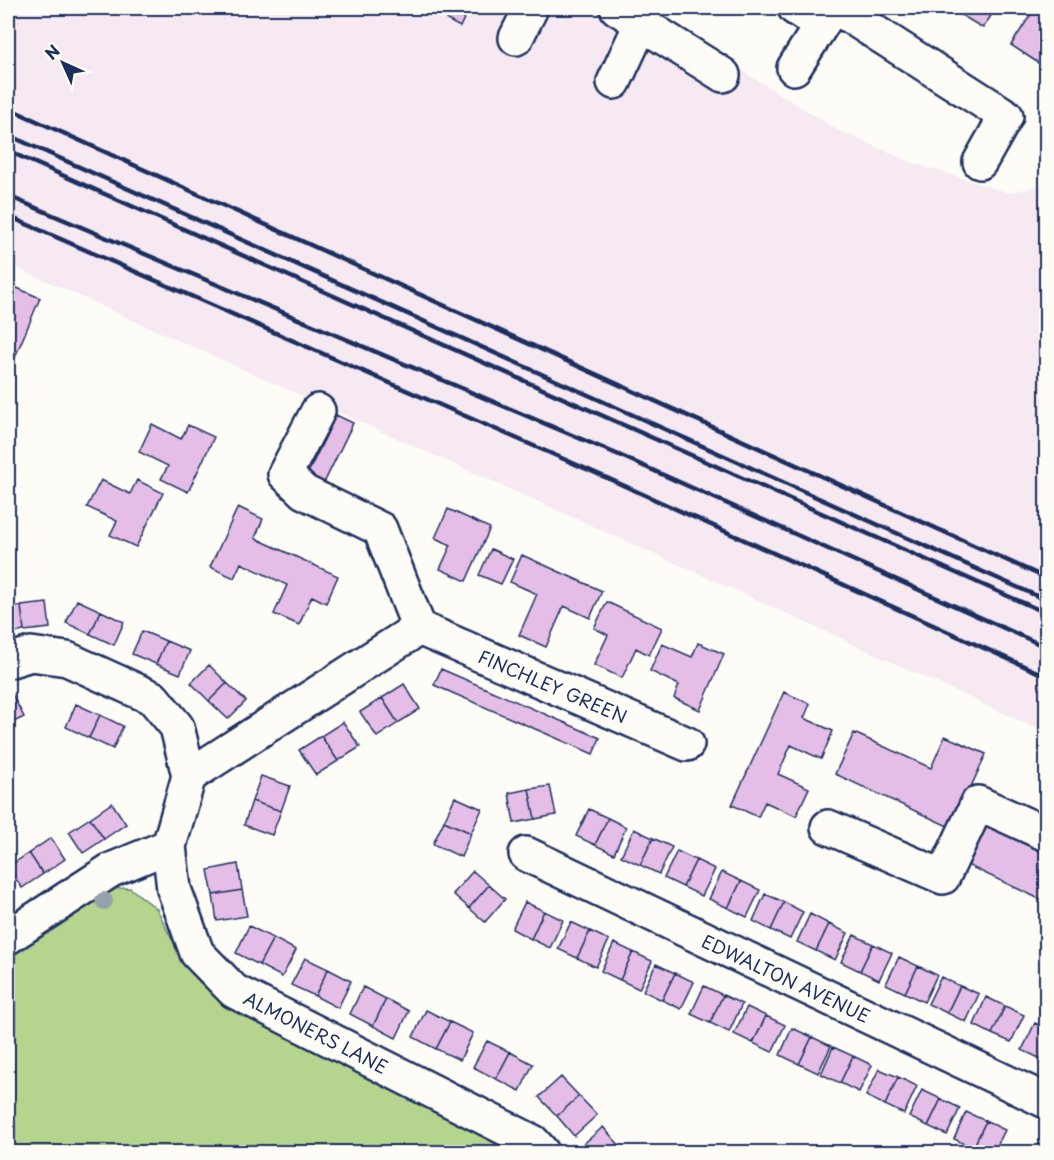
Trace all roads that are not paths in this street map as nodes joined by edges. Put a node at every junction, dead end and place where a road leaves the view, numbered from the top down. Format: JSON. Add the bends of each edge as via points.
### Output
{"nodes":[{"id":1,"x":531,"y":8,"type":"edge"},
{"id":2,"x":821,"y":12,"type":"edge"},
{"id":3,"x":629,"y":15,"type":"edge"},
{"id":4,"x":516,"y":38,"type":"dead end"},
{"id":5,"x":794,"y":68,"type":"dead end"},
{"id":6,"x":723,"y":75,"type":"dead end"},
{"id":7,"x":614,"y":82,"type":"dead end"},
{"id":8,"x":980,"y":162,"type":"dead end"},
{"id":9,"x":318,"y":411,"type":"dead end"},
{"id":10,"x":419,"y":628,"type":"junction"},
{"id":11,"x":8,"y":660,"type":"edge"},
{"id":12,"x":687,"y":744,"type":"dead end"},
{"id":13,"x":189,"y":776,"type":"junction"},
{"id":14,"x":828,"y":827,"type":"dead end"},
{"id":15,"x":1047,"y":834,"type":"edge"},
{"id":16,"x":170,"y":846,"type":"junction"},
{"id":17,"x":526,"y":854,"type":"dead end"},
{"id":18,"x":8,"y":937,"type":"edge"},
{"id":19,"x":1047,"y":1101,"type":"edge"},
{"id":20,"x":542,"y":1152,"type":"edge"}],
"edges":[{"from":1,"to":4,"type":"street"},
{"from":2,"to":5,"type":"street"},
{"from":2,"to":8,"type":"street","via":[[1006,116]]},
{"from":3,"to":6,"type":"street"},
{"from":3,"to":7,"type":"street"},
{"from":9,"to":10,"type":"street","via":[[285,474],[304,492],[380,529]]},
{"from":10,"to":12,"type":"street","name":"FINCHLEY GREEN"},
{"from":10,"to":13,"type":"street"},
{"from":11,"to":13,"type":"street","via":[[31,654],[67,659],[153,698],[177,727]]},
{"from":13,"to":16,"type":"street"},
{"from":14,"to":15,"type":"street","via":[[943,877],[978,802]]},
{"from":16,"to":18,"type":"street","via":[[111,870]]},
{"from":16,"to":20,"type":"street","name":"ALMONERS LANE","via":[[174,888],[197,953],[234,991],[533,1142]]},
{"from":17,"to":19,"type":"street","name":"EDWALTON AVENUE"}]}
